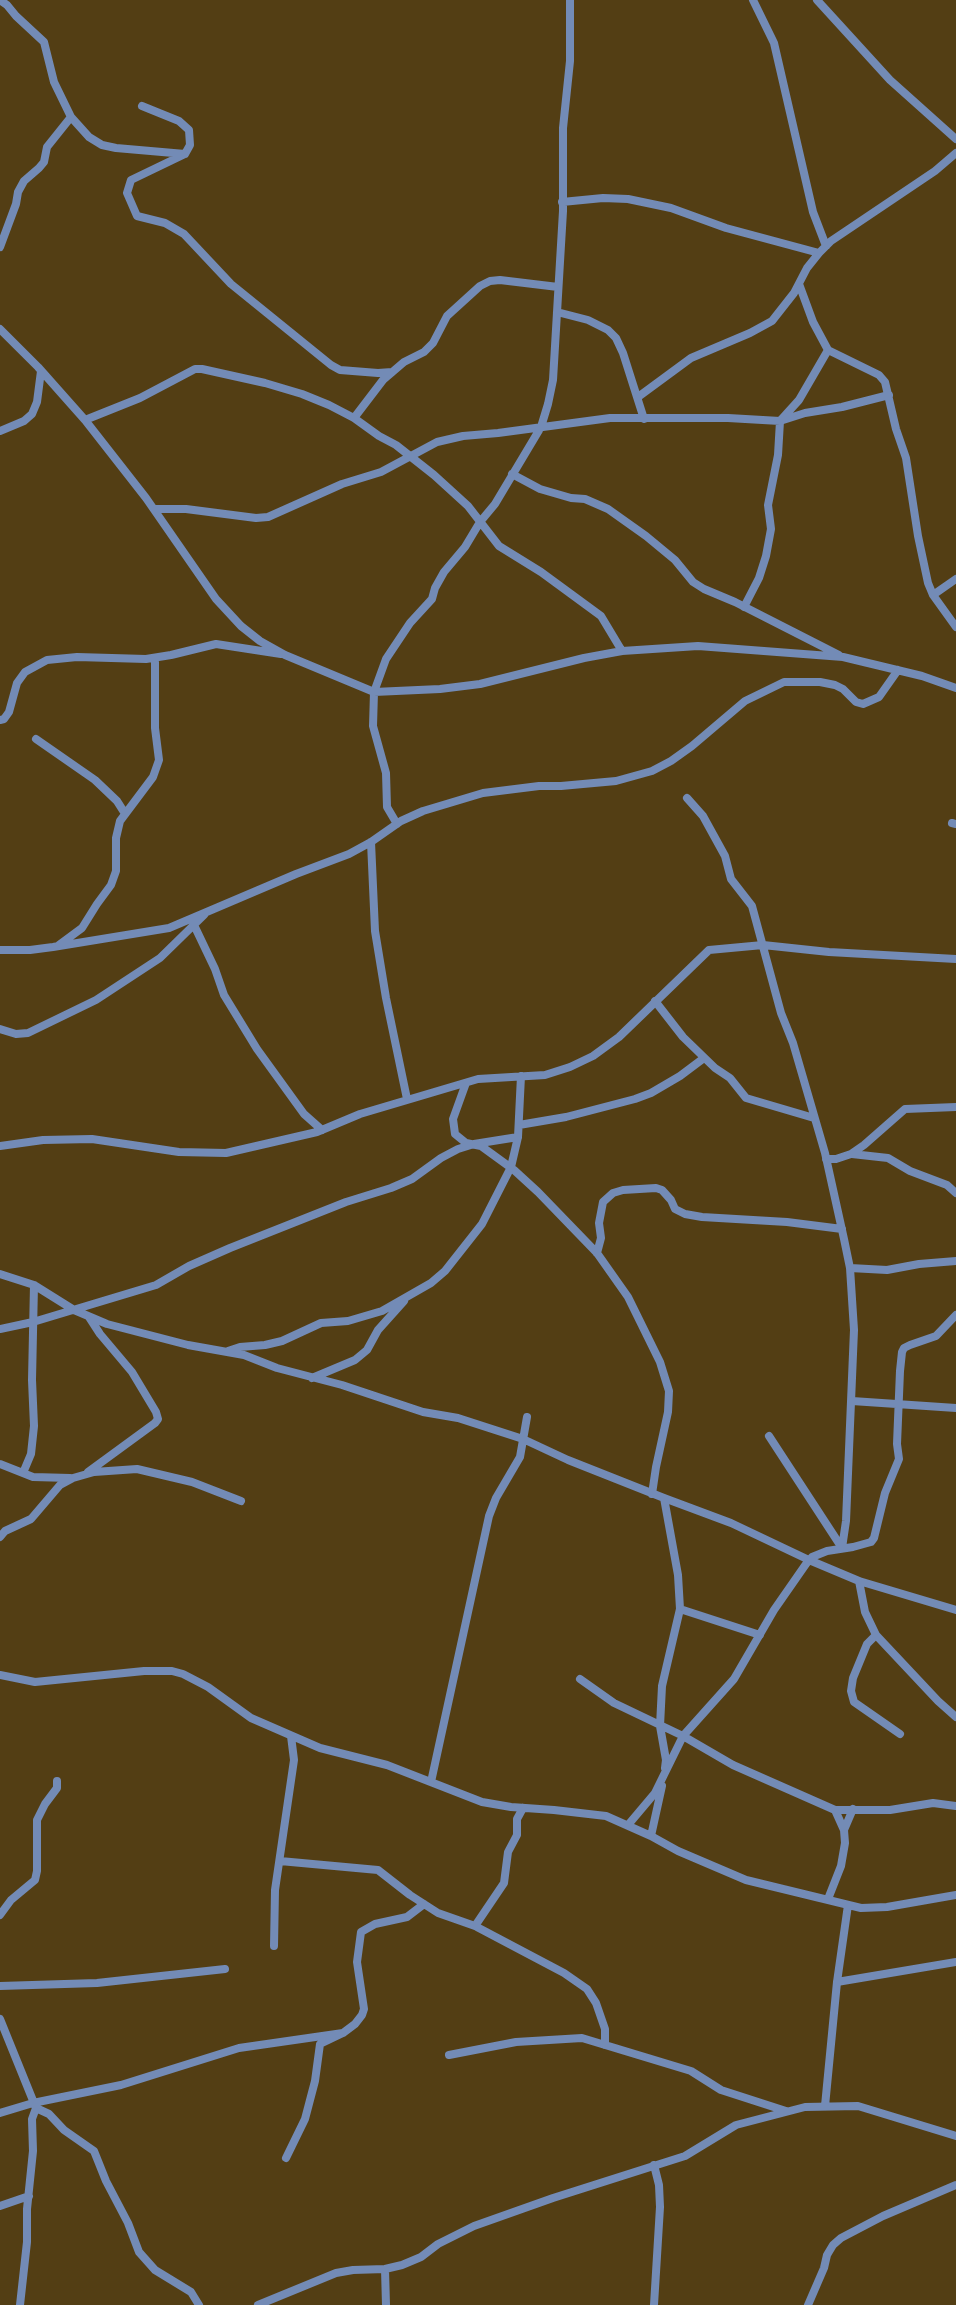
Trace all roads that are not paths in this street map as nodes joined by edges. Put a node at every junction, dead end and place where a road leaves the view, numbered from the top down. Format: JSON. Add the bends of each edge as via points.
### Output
{"nodes":[{"id":1,"x":0,"y":0,"type":"edge"},
{"id":2,"x":570,"y":0,"type":"edge"},
{"id":3,"x":753,"y":0,"type":"edge"},
{"id":4,"x":817,"y":0,"type":"edge"},
{"id":5,"x":142,"y":106,"type":"dead end"},
{"id":6,"x":71,"y":117,"type":"junction"},
{"id":7,"x":956,"y":139,"type":"edge"},
{"id":8,"x":956,"y":152,"type":"edge"},
{"id":9,"x":185,"y":154,"type":"junction"},
{"id":10,"x":562,"y":202,"type":"junction"},
{"id":11,"x":826,"y":246,"type":"junction"},
{"id":12,"x":0,"y":247,"type":"edge"},
{"id":13,"x":819,"y":253,"type":"junction"},
{"id":14,"x":799,"y":284,"type":"junction"},
{"id":15,"x":558,"y":287,"type":"junction"},
{"id":16,"x":557,"y":312,"type":"junction"},
{"id":17,"x":0,"y":329,"type":"edge"},
{"id":18,"x":828,"y":350,"type":"junction"},
{"id":19,"x":41,"y":371,"type":"junction"},
{"id":20,"x":392,"y":372,"type":"junction"},
{"id":21,"x":888,"y":395,"type":"junction"},
{"id":22,"x":638,"y":397,"type":"junction"},
{"id":23,"x":354,"y":418,"type":"junction"},
{"id":24,"x":644,"y":419,"type":"junction"},
{"id":25,"x":85,"y":420,"type":"junction"},
{"id":26,"x":780,"y":421,"type":"junction"},
{"id":27,"x":541,"y":427,"type":"junction"},
{"id":28,"x":0,"y":431,"type":"edge"},
{"id":29,"x":411,"y":456,"type":"junction"},
{"id":30,"x":512,"y":474,"type":"junction"},
{"id":31,"x":154,"y":509,"type":"junction"},
{"id":32,"x":480,"y":522,"type":"junction"},
{"id":33,"x":956,"y":579,"type":"edge"},
{"id":34,"x":933,"y":595,"type":"junction"},
{"id":35,"x":744,"y":607,"type":"junction"},
{"id":36,"x":956,"y":627,"type":"edge"},
{"id":37,"x":622,"y":651,"type":"junction"},
{"id":38,"x":285,"y":655,"type":"junction"},
{"id":39,"x":843,"y":657,"type":"junction"},
{"id":40,"x":155,"y":658,"type":"junction"},
{"id":41,"x":898,"y":670,"type":"junction"},
{"id":42,"x":956,"y":688,"type":"edge"},
{"id":43,"x":374,"y":692,"type":"junction"},
{"id":44,"x":0,"y":720,"type":"edge"},
{"id":45,"x":36,"y":739,"type":"dead end"},
{"id":46,"x":687,"y":798,"type":"dead end"},
{"id":47,"x":124,"y":812,"type":"junction"},
{"id":48,"x":397,"y":824,"type":"junction"},
{"id":49,"x":371,"y":842,"type":"junction"},
{"id":50,"x":207,"y":912,"type":"junction"},
{"id":51,"x":194,"y":925,"type":"junction"},
{"id":52,"x":763,"y":945,"type":"junction"},
{"id":53,"x":57,"y":946,"type":"junction"},
{"id":54,"x":0,"y":950,"type":"edge"},
{"id":55,"x":956,"y":959,"type":"edge"},
{"id":56,"x":655,"y":1001,"type":"junction"},
{"id":57,"x":0,"y":1029,"type":"edge"},
{"id":58,"x":704,"y":1058,"type":"junction"},
{"id":59,"x":521,"y":1076,"type":"junction"},
{"id":60,"x":466,"y":1083,"type":"junction"},
{"id":61,"x":407,"y":1099,"type":"junction"},
{"id":62,"x":956,"y":1107,"type":"edge"},
{"id":63,"x":814,"y":1118,"type":"junction"},
{"id":64,"x":519,"y":1125,"type":"junction"},
{"id":65,"x":322,"y":1130,"type":"junction"},
{"id":66,"x":518,"y":1137,"type":"junction"},
{"id":67,"x":474,"y":1144,"type":"junction"},
{"id":68,"x":0,"y":1146,"type":"edge"},
{"id":69,"x":851,"y":1154,"type":"junction"},
{"id":70,"x":826,"y":1159,"type":"junction"},
{"id":71,"x":511,"y":1167,"type":"junction"},
{"id":72,"x":956,"y":1193,"type":"edge"},
{"id":73,"x":842,"y":1229,"type":"junction"},
{"id":74,"x":597,"y":1253,"type":"junction"},
{"id":75,"x":956,"y":1261,"type":"edge"},
{"id":76,"x":850,"y":1268,"type":"junction"},
{"id":77,"x":0,"y":1274,"type":"edge"},
{"id":78,"x":34,"y":1286,"type":"junction"},
{"id":79,"x":408,"y":1296,"type":"junction"},
{"id":80,"x":74,"y":1310,"type":"junction"},
{"id":81,"x":956,"y":1315,"type":"edge"},
{"id":82,"x":89,"y":1317,"type":"junction"},
{"id":83,"x":33,"y":1322,"type":"junction"},
{"id":84,"x":0,"y":1329,"type":"edge"},
{"id":85,"x":228,"y":1351,"type":"junction"},
{"id":86,"x":312,"y":1378,"type":"junction"},
{"id":87,"x":852,"y":1401,"type":"junction"},
{"id":88,"x":899,"y":1405,"type":"junction"},
{"id":89,"x":956,"y":1408,"type":"edge"},
{"id":90,"x":527,"y":1417,"type":"dead end"},
{"id":91,"x":769,"y":1436,"type":"dead end"},
{"id":92,"x":523,"y":1439,"type":"junction"},
{"id":93,"x":0,"y":1464,"type":"edge"},
{"id":94,"x":23,"y":1472,"type":"junction"},
{"id":95,"x":84,"y":1474,"type":"junction"},
{"id":96,"x":73,"y":1478,"type":"junction"},
{"id":97,"x":652,"y":1494,"type":"junction"},
{"id":98,"x":664,"y":1498,"type":"junction"},
{"id":99,"x":241,"y":1501,"type":"dead end"},
{"id":100,"x":0,"y":1537,"type":"edge"},
{"id":101,"x":842,"y":1548,"type":"junction"},
{"id":102,"x":810,"y":1560,"type":"junction"},
{"id":103,"x":859,"y":1581,"type":"junction"},
{"id":104,"x":680,"y":1609,"type":"junction"},
{"id":105,"x":956,"y":1610,"type":"edge"},
{"id":106,"x":760,"y":1635,"type":"junction"},
{"id":107,"x":876,"y":1636,"type":"junction"},
{"id":108,"x":0,"y":1675,"type":"edge"},
{"id":109,"x":580,"y":1679,"type":"dead end"},
{"id":110,"x":956,"y":1717,"type":"edge"},
{"id":111,"x":660,"y":1726,"type":"junction"},
{"id":112,"x":900,"y":1734,"type":"dead end"},
{"id":113,"x":291,"y":1736,"type":"junction"},
{"id":114,"x":683,"y":1736,"type":"junction"},
{"id":115,"x":664,"y":1776,"type":"junction"},
{"id":116,"x":57,"y":1781,"type":"dead end"},
{"id":117,"x":431,"y":1782,"type":"junction"},
{"id":118,"x":956,"y":1806,"type":"edge"},
{"id":119,"x":523,"y":1808,"type":"junction"},
{"id":120,"x":853,"y":1809,"type":"junction"},
{"id":121,"x":835,"y":1810,"type":"junction"},
{"id":122,"x":628,"y":1826,"type":"junction"},
{"id":123,"x":844,"y":1830,"type":"junction"},
{"id":124,"x":651,"y":1836,"type":"junction"},
{"id":125,"x":280,"y":1861,"type":"junction"},
{"id":126,"x":956,"y":1895,"type":"edge"},
{"id":127,"x":828,"y":1899,"type":"junction"},
{"id":128,"x":424,"y":1904,"type":"junction"},
{"id":129,"x":848,"y":1905,"type":"junction"},
{"id":130,"x":0,"y":1915,"type":"edge"},
{"id":131,"x":475,"y":1926,"type":"junction"},
{"id":132,"x":274,"y":1946,"type":"dead end"},
{"id":133,"x":956,"y":1962,"type":"edge"},
{"id":134,"x":225,"y":1969,"type":"dead end"},
{"id":135,"x":837,"y":1982,"type":"junction"},
{"id":136,"x":0,"y":1986,"type":"edge"},
{"id":137,"x":0,"y":2019,"type":"edge"},
{"id":138,"x":343,"y":2033,"type":"junction"},
{"id":139,"x":605,"y":2045,"type":"junction"},
{"id":140,"x":450,"y":2056,"type":"dead end"},
{"id":141,"x":34,"y":2106,"type":"junction"},
{"id":142,"x":825,"y":2106,"type":"junction"},
{"id":143,"x":786,"y":2112,"type":"junction"},
{"id":144,"x":0,"y":2113,"type":"edge"},
{"id":145,"x":956,"y":2136,"type":"edge"},
{"id":146,"x":286,"y":2158,"type":"dead end"},
{"id":147,"x":654,"y":2165,"type":"junction"},
{"id":148,"x":956,"y":2185,"type":"edge"},
{"id":149,"x":29,"y":2196,"type":"junction"},
{"id":150,"x":0,"y":2206,"type":"edge"},
{"id":151,"x":385,"y":2269,"type":"junction"},
{"id":152,"x":20,"y":2305,"type":"edge"},
{"id":153,"x":199,"y":2305,"type":"edge"},
{"id":154,"x":258,"y":2305,"type":"edge"},
{"id":155,"x":386,"y":2305,"type":"edge"},
{"id":156,"x":654,"y":2305,"type":"edge"},
{"id":157,"x":808,"y":2305,"type":"edge"}],
"edges":[{"from":1,"to":6,"type":"street","via":[[44,42],[50,73]]},
{"from":2,"to":10,"type":"street","via":[[570,61],[564,102]]},
{"from":3,"to":11,"type":"street","via":[[774,43],[813,212]]},
{"from":4,"to":7,"type":"street","via":[[890,80]]},
{"from":5,"to":9,"type":"street","via":[[171,117],[189,130],[190,145]]},
{"from":6,"to":9,"type":"street","via":[[89,137],[102,145]]},
{"from":6,"to":12,"type":"street","via":[[47,147],[40,168],[24,181]]},
{"from":8,"to":11,"type":"street","via":[[935,171]]},
{"from":9,"to":20,"type":"street","via":[[131,180],[127,193],[137,216],[165,223],[184,234],[232,284],[331,365],[340,370],[378,374]]},
{"from":10,"to":13,"type":"street","via":[[603,198],[671,208],[726,228]]},
{"from":10,"to":15,"type":"street"},
{"from":11,"to":13,"type":"street"},
{"from":13,"to":14,"type":"street"},
{"from":14,"to":18,"type":"street","via":[[813,322]]},
{"from":14,"to":22,"type":"street","via":[[772,320],[750,333],[692,358]]},
{"from":15,"to":16,"type":"street"},
{"from":15,"to":20,"type":"street","via":[[513,280],[490,281],[480,286],[453,308],[433,343],[424,352],[404,362]]},
{"from":16,"to":22,"type":"street","via":[[588,320],[608,330],[616,338]]},
{"from":16,"to":27,"type":"street","via":[[553,380]]},
{"from":17,"to":19,"type":"street"},
{"from":18,"to":21,"type":"street","via":[[879,375],[885,382]]},
{"from":18,"to":26,"type":"street","via":[[799,400]]},
{"from":19,"to":25,"type":"street"},
{"from":19,"to":28,"type":"street","via":[[32,414],[24,421]]},
{"from":20,"to":23,"type":"street","via":[[376,388]]},
{"from":21,"to":26,"type":"street"},
{"from":21,"to":34,"type":"street","via":[[906,458],[918,536]]},
{"from":22,"to":24,"type":"street"},
{"from":23,"to":25,"type":"street","via":[[302,394],[195,369],[140,398]]},
{"from":23,"to":29,"type":"street"},
{"from":24,"to":26,"type":"street","via":[[728,418]]},
{"from":24,"to":27,"type":"street","via":[[610,418]]},
{"from":25,"to":31,"type":"street"},
{"from":26,"to":35,"type":"street","via":[[778,455],[768,506],[771,529],[766,556],[759,578]]},
{"from":27,"to":29,"type":"street","via":[[464,436],[437,442],[421,448]]},
{"from":27,"to":30,"type":"street"},
{"from":29,"to":31,"type":"street","via":[[381,472],[342,484],[268,517],[256,518],[186,509]]},
{"from":29,"to":32,"type":"street","via":[[468,506]]},
{"from":30,"to":32,"type":"street","via":[[495,504]]},
{"from":30,"to":35,"type":"street","via":[[540,489],[571,498],[585,499],[608,508],[675,560],[693,582]]},
{"from":31,"to":38,"type":"street","via":[[216,599],[241,626],[260,641]]},
{"from":32,"to":37,"type":"street","via":[[499,546],[547,576],[600,616]]},
{"from":32,"to":43,"type":"street","via":[[465,547],[444,572],[432,599],[410,623],[386,659]]},
{"from":33,"to":34,"type":"street"},
{"from":34,"to":36,"type":"street"},
{"from":35,"to":39,"type":"street"},
{"from":37,"to":39,"type":"street","via":[[698,646]]},
{"from":37,"to":43,"type":"street","via":[[480,684]]},
{"from":38,"to":40,"type":"street","via":[[216,644]]},
{"from":38,"to":43,"type":"street"},
{"from":39,"to":41,"type":"street"},
{"from":40,"to":44,"type":"street","via":[[77,657],[47,660],[25,672],[17,683],[9,712]]},
{"from":40,"to":47,"type":"street","via":[[155,728],[159,760],[153,777]]},
{"from":41,"to":42,"type":"street"},
{"from":41,"to":48,"type":"street","via":[[879,697],[863,704],[856,702],[843,689],[836,686],[820,682],[784,682],[745,701],[671,761],[631,778],[483,793],[424,811]]},
{"from":43,"to":48,"type":"street","via":[[374,734],[386,773],[387,807]]},
{"from":45,"to":47,"type":"street","via":[[95,780],[117,801]]},
{"from":46,"to":52,"type":"street","via":[[703,816],[725,856],[731,879],[752,906]]},
{"from":47,"to":53,"type":"street","via":[[117,828],[116,870],[111,885],[82,928]]},
{"from":48,"to":49,"type":"street"},
{"from":49,"to":50,"type":"street","via":[[349,854]]},
{"from":49,"to":61,"type":"street","via":[[376,938]]},
{"from":50,"to":51,"type":"street"},
{"from":50,"to":53,"type":"street","via":[[168,928]]},
{"from":51,"to":57,"type":"street","via":[[160,958],[96,1000],[28,1033],[16,1034]]},
{"from":51,"to":65,"type":"street","via":[[224,995],[243,1026],[304,1114]]},
{"from":52,"to":55,"type":"street","via":[[829,952]]},
{"from":52,"to":56,"type":"street","via":[[708,950]]},
{"from":52,"to":63,"type":"street"},
{"from":53,"to":54,"type":"street","via":[[30,950]]},
{"from":56,"to":58,"type":"street","via":[[683,1037]]},
{"from":56,"to":59,"type":"street","via":[[636,1022],[593,1056],[546,1075]]},
{"from":58,"to":63,"type":"street","via":[[730,1078],[746,1098]]},
{"from":58,"to":64,"type":"street","via":[[680,1076],[635,1099],[566,1117]]},
{"from":59,"to":60,"type":"street","via":[[478,1079]]},
{"from":59,"to":64,"type":"street"},
{"from":60,"to":61,"type":"street"},
{"from":60,"to":67,"type":"street","via":[[453,1119],[455,1134],[466,1143]]},
{"from":61,"to":65,"type":"street","via":[[360,1114]]},
{"from":62,"to":69,"type":"street","via":[[905,1109]]},
{"from":63,"to":70,"type":"street"},
{"from":64,"to":66,"type":"street"},
{"from":65,"to":68,"type":"street","via":[[240,1151],[212,1154],[92,1139],[43,1140]]},
{"from":66,"to":67,"type":"street"},
{"from":66,"to":71,"type":"street"},
{"from":67,"to":71,"type":"street"},
{"from":67,"to":80,"type":"street","via":[[441,1158],[412,1179],[230,1248],[189,1266],[156,1286]]},
{"from":69,"to":70,"type":"street"},
{"from":69,"to":72,"type":"street","via":[[888,1158],[947,1185]]},
{"from":70,"to":73,"type":"street"},
{"from":71,"to":74,"type":"street"},
{"from":71,"to":79,"type":"street","via":[[482,1224],[445,1271],[431,1283]]},
{"from":73,"to":74,"type":"street","via":[[787,1222],[702,1218],[675,1209],[662,1190],[623,1190],[613,1193],[603,1202]]},
{"from":73,"to":76,"type":"street"},
{"from":74,"to":97,"type":"street","via":[[610,1269],[640,1318],[666,1378],[668,1412]]},
{"from":75,"to":76,"type":"street","via":[[887,1270]]},
{"from":76,"to":87,"type":"street","via":[[854,1330]]},
{"from":77,"to":78,"type":"street"},
{"from":78,"to":80,"type":"street"},
{"from":78,"to":83,"type":"street"},
{"from":79,"to":85,"type":"street","via":[[382,1311],[365,1317],[321,1323],[282,1341]]},
{"from":79,"to":86,"type":"street","via":[[378,1330],[367,1350],[355,1360]]},
{"from":80,"to":82,"type":"street"},
{"from":80,"to":83,"type":"street"},
{"from":81,"to":88,"type":"street","via":[[936,1336],[904,1348]]},
{"from":82,"to":85,"type":"street","via":[[188,1345]]},
{"from":82,"to":95,"type":"street","via":[[132,1372],[158,1419]]},
{"from":83,"to":84,"type":"street"},
{"from":83,"to":94,"type":"street","via":[[34,1426],[31,1454]]},
{"from":85,"to":86,"type":"street"},
{"from":86,"to":92,"type":"street","via":[[423,1412],[458,1418]]},
{"from":87,"to":88,"type":"street"},
{"from":87,"to":101,"type":"street","via":[[846,1521]]},
{"from":88,"to":89,"type":"street"},
{"from":88,"to":101,"type":"street","via":[[898,1466],[885,1493],[874,1538],[871,1542]]},
{"from":90,"to":92,"type":"street"},
{"from":91,"to":101,"type":"street"},
{"from":92,"to":97,"type":"street"},
{"from":92,"to":117,"type":"street","via":[[520,1457],[496,1498],[489,1516]]},
{"from":93,"to":94,"type":"street"},
{"from":94,"to":96,"type":"street","via":[[33,1477]]},
{"from":95,"to":96,"type":"street"},
{"from":95,"to":99,"type":"street","via":[[138,1469],[192,1482]]},
{"from":96,"to":100,"type":"street","via":[[60,1485],[31,1520],[5,1531]]},
{"from":97,"to":98,"type":"street"},
{"from":98,"to":102,"type":"street","via":[[731,1523]]},
{"from":98,"to":104,"type":"street","via":[[678,1575]]},
{"from":101,"to":102,"type":"street","via":[[827,1551]]},
{"from":102,"to":103,"type":"street"},
{"from":102,"to":106,"type":"street","via":[[774,1610]]},
{"from":103,"to":105,"type":"street"},
{"from":103,"to":107,"type":"street","via":[[865,1612]]},
{"from":104,"to":106,"type":"street"},
{"from":104,"to":111,"type":"street","via":[[662,1686]]},
{"from":106,"to":114,"type":"street","via":[[734,1679]]},
{"from":107,"to":110,"type":"street"},
{"from":107,"to":112,"type":"street","via":[[867,1644],[853,1678],[851,1692],[854,1702]]},
{"from":108,"to":113,"type":"street","via":[[35,1682],[144,1671],[172,1671],[194,1679],[251,1718]]},
{"from":109,"to":111,"type":"street","via":[[601,1695]]},
{"from":111,"to":114,"type":"street"},
{"from":111,"to":115,"type":"street","via":[[666,1760]]},
{"from":113,"to":117,"type":"street","via":[[320,1748],[387,1765]]},
{"from":113,"to":125,"type":"street","via":[[294,1767]]},
{"from":114,"to":115,"type":"street"},
{"from":114,"to":121,"type":"street","via":[[733,1766]]},
{"from":115,"to":122,"type":"street","via":[[655,1793]]},
{"from":115,"to":124,"type":"street"},
{"from":116,"to":130,"type":"street","via":[[57,1788],[37,1820],[35,1880],[11,1900]]},
{"from":117,"to":119,"type":"street","via":[[482,1802]]},
{"from":118,"to":120,"type":"street","via":[[933,1803],[890,1810]]},
{"from":119,"to":122,"type":"street","via":[[606,1816]]},
{"from":119,"to":131,"type":"street","via":[[517,1819],[517,1835],[508,1852],[504,1883]]},
{"from":120,"to":121,"type":"street"},
{"from":120,"to":123,"type":"street"},
{"from":121,"to":123,"type":"street"},
{"from":122,"to":124,"type":"street"},
{"from":123,"to":127,"type":"street","via":[[846,1843],[841,1866]]},
{"from":124,"to":127,"type":"street","via":[[678,1851],[746,1880]]},
{"from":125,"to":128,"type":"street","via":[[378,1870]]},
{"from":125,"to":132,"type":"street","via":[[275,1890]]},
{"from":126,"to":129,"type":"street","via":[[887,1907],[861,1908]]},
{"from":127,"to":129,"type":"street"},
{"from":128,"to":131,"type":"street","via":[[438,1913]]},
{"from":128,"to":138,"type":"street","via":[[407,1917],[375,1924],[361,1932],[357,1962],[364,2009],[355,2024]]},
{"from":129,"to":135,"type":"street"},
{"from":131,"to":139,"type":"street","via":[[564,1973],[587,1989],[600,2012],[605,2029]]},
{"from":133,"to":135,"type":"street"},
{"from":134,"to":136,"type":"street","via":[[96,1983]]},
{"from":135,"to":142,"type":"street"},
{"from":137,"to":141,"type":"street"},
{"from":138,"to":141,"type":"street","via":[[239,2048],[121,2085]]},
{"from":138,"to":146,"type":"street","via":[[320,2044],[315,2081],[307,2112]]},
{"from":139,"to":140,"type":"street","via":[[582,2038],[516,2042]]},
{"from":139,"to":143,"type":"street","via":[[691,2071],[721,2090]]},
{"from":141,"to":144,"type":"street"},
{"from":141,"to":149,"type":"street"},
{"from":141,"to":153,"type":"street","via":[[49,2114],[64,2130],[94,2151],[139,2252],[154,2270],[191,2292]]},
{"from":142,"to":143,"type":"street","via":[[805,2107]]},
{"from":142,"to":145,"type":"street","via":[[858,2106]]},
{"from":143,"to":147,"type":"street","via":[[736,2125],[694,2152]]},
{"from":147,"to":151,"type":"street","via":[[474,2226],[438,2244],[421,2257]]},
{"from":147,"to":156,"type":"street","via":[[659,2185],[660,2207]]},
{"from":148,"to":157,"type":"street","via":[[841,2238],[827,2255]]},
{"from":149,"to":150,"type":"street"},
{"from":149,"to":152,"type":"street","via":[[28,2242]]},
{"from":151,"to":154,"type":"street","via":[[336,2273]]},
{"from":151,"to":155,"type":"street"}]}
